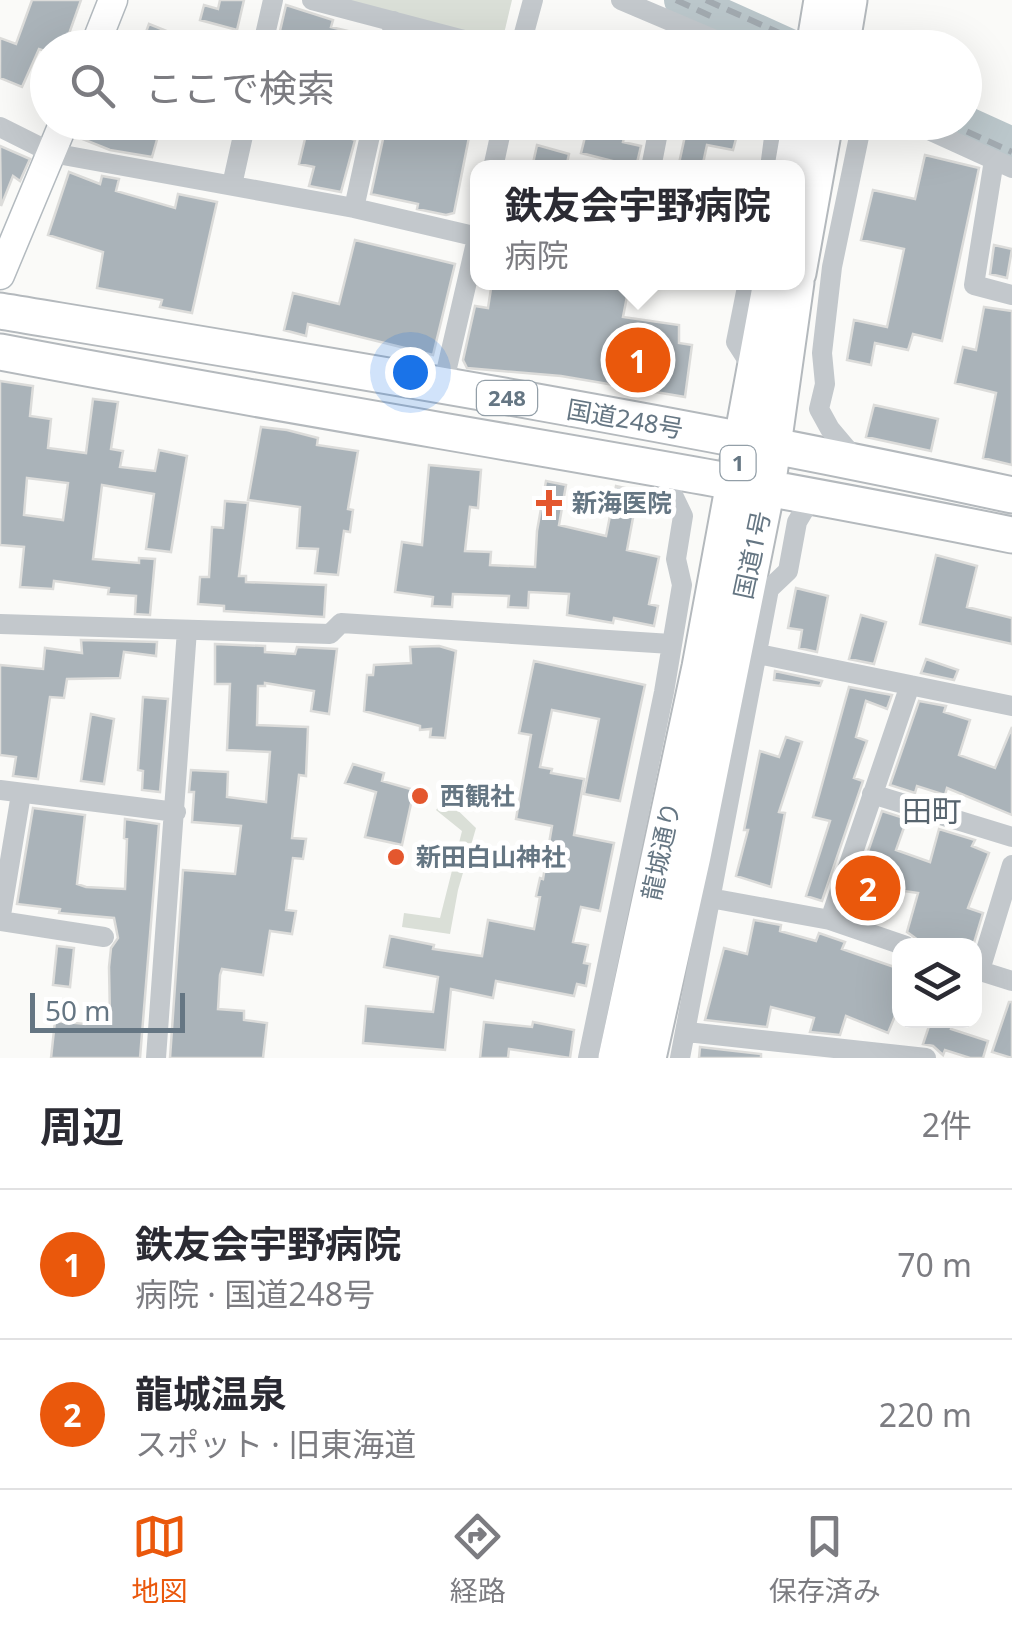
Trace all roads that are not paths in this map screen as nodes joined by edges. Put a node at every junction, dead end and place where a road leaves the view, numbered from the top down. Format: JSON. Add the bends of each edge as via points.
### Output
{"nodes":[{"id":1,"x":113,"y":0,"type":"edge"},
{"id":2,"x":273,"y":0,"type":"edge"},
{"id":3,"x":312,"y":0,"type":"edge"},
{"id":4,"x":533,"y":0,"type":"edge"},
{"id":5,"x":621,"y":0,"type":"edge"},
{"id":6,"x":394,"y":21,"type":"junction"},
{"id":7,"x":679,"y":26,"type":"junction"},
{"id":8,"x":101,"y":30,"type":"edge"},
{"id":9,"x":266,"y":30,"type":"edge"},
{"id":10,"x":392,"y":30,"type":"edge"},
{"id":11,"x":427,"y":30,"type":"edge"},
{"id":12,"x":525,"y":30,"type":"edge"},
{"id":13,"x":678,"y":30,"type":"edge"},
{"id":14,"x":689,"y":30,"type":"edge"},
{"id":15,"x":0,"y":126,"type":"edge"},
{"id":16,"x":57,"y":140,"type":"edge"},
{"id":17,"x":242,"y":140,"type":"edge"},
{"id":18,"x":369,"y":140,"type":"edge"},
{"id":19,"x":858,"y":140,"type":"edge"},
{"id":20,"x":950,"y":140,"type":"edge"},
{"id":21,"x":794,"y":143,"type":"edge"},
{"id":22,"x":52,"y":153,"type":"junction"},
{"id":23,"x":1003,"y":164,"type":"edge"},
{"id":24,"x":852,"y":178,"type":"junction"},
{"id":25,"x":232,"y":184,"type":"junction"},
{"id":26,"x":354,"y":208,"type":"junction"},
{"id":27,"x":470,"y":234,"type":"edge"},
{"id":28,"x":805,"y":250,"type":"edge"},
{"id":29,"x":470,"y":271,"type":"edge"},
{"id":30,"x":0,"y":275,"type":"edge"},
{"id":31,"x":781,"y":290,"type":"edge"},
{"id":32,"x":782,"y":290,"type":"edge"},
{"id":33,"x":787,"y":290,"type":"edge"},
{"id":34,"x":1012,"y":295,"type":"edge"},
{"id":35,"x":0,"y":311,"type":"edge"},
{"id":36,"x":0,"y":352,"type":"edge"},
{"id":37,"x":444,"y":385,"type":"junction"},
{"id":38,"x":757,"y":444,"type":"junction"},
{"id":39,"x":857,"y":461,"type":"junction"},
{"id":40,"x":660,"y":468,"type":"junction"},
{"id":41,"x":751,"y":486,"type":"junction"},
{"id":42,"x":1012,"y":494,"type":"edge"},
{"id":43,"x":813,"y":495,"type":"junction"},
{"id":44,"x":1012,"y":535,"type":"edge"},
{"id":45,"x":0,"y":624,"type":"edge"},
{"id":46,"x":187,"y":630,"type":"junction"},
{"id":47,"x":713,"y":652,"type":"junction"},
{"id":48,"x":910,"y":685,"type":"junction"},
{"id":49,"x":664,"y":692,"type":"joint"},
{"id":50,"x":1012,"y":706,"type":"edge"},
{"id":51,"x":741,"y":730,"type":"joint"},
{"id":52,"x":733,"y":779,"type":"junction"},
{"id":53,"x":10,"y":792,"type":"edge"},
{"id":54,"x":872,"y":794,"type":"junction"},
{"id":55,"x":176,"y":812,"type":"junction"},
{"id":56,"x":1012,"y":837,"type":"edge"},
{"id":57,"x":694,"y":856,"type":"junction"},
{"id":58,"x":1012,"y":866,"type":"edge"},
{"id":59,"x":710,"y":898,"type":"junction"},
{"id":60,"x":830,"y":920,"type":"junction"},
{"id":61,"x":0,"y":921,"type":"edge"},
{"id":62,"x":104,"y":937,"type":"dead end"},
{"id":63,"x":892,"y":941,"type":"edge"},
{"id":64,"x":982,"y":954,"type":"edge"},
{"id":65,"x":982,"y":971,"type":"edge"},
{"id":66,"x":1012,"y":981,"type":"edge"},
{"id":67,"x":686,"y":1032,"type":"junction"},
{"id":68,"x":156,"y":1058,"type":"edge"},
{"id":69,"x":588,"y":1058,"type":"edge"},
{"id":70,"x":616,"y":1058,"type":"edge"},
{"id":71,"x":648,"y":1058,"type":"edge"},
{"id":72,"x":680,"y":1058,"type":"edge"},
{"id":73,"x":926,"y":1058,"type":"edge"}],
"edges":[{"from":1,"to":8,"type":"street"},
{"from":2,"to":9,"type":"street"},
{"from":3,"to":6,"type":"street"},
{"from":4,"to":12,"type":"street"},
{"from":5,"to":7,"type":"street"},
{"from":6,"to":10,"type":"street"},
{"from":6,"to":11,"type":"street"},
{"from":7,"to":13,"type":"street"},
{"from":7,"to":14,"type":"street"},
{"from":15,"to":22,"type":"street"},
{"from":16,"to":22,"type":"street"},
{"from":17,"to":25,"type":"street"},
{"from":18,"to":26,"type":"street"},
{"from":19,"to":24,"type":"street"},
{"from":20,"to":23,"type":"street"},
{"from":21,"to":24,"type":"street"},
{"from":22,"to":25,"type":"street"},
{"from":22,"to":30,"type":"street"},
{"from":23,"to":34,"type":"street","via":[[974,286]]},
{"from":24,"to":28,"type":"street"},
{"from":25,"to":26,"type":"street"},
{"from":26,"to":27,"type":"street"},
{"from":29,"to":37,"type":"street"},
{"from":31,"to":38,"type":"highway","name":"国道1号","number":"1","via":[[755,372]]},
{"from":32,"to":38,"type":"highway","name":"国道1号","number":"1"},
{"from":33,"to":39,"type":"street","via":[[822,353],[826,384],[819,409]]},
{"from":35,"to":37,"type":"highway","name":"国道248号","number":"248"},
{"from":36,"to":40,"type":"highway","name":"国道248号","number":"248"},
{"from":37,"to":38,"type":"highway","name":"国道248号","number":"248"},
{"from":38,"to":39,"type":"highway","name":"国道248号","number":"248"},
{"from":38,"to":41,"type":"highway","name":"国道1号","number":"1"},
{"from":39,"to":42,"type":"highway","name":"国道248号","number":"248"},
{"from":40,"to":41,"type":"highway","name":"国道248号","number":"248"},
{"from":40,"to":47,"type":"street","via":[[683,516],[676,559],[682,585]]},
{"from":41,"to":43,"type":"highway","name":"国道248号","number":"248"},
{"from":41,"to":47,"type":"highway","name":"国道1号","number":"1"},
{"from":43,"to":44,"type":"highway","name":"国道248号","number":"248"},
{"from":43,"to":47,"type":"street","via":[[796,522],[788,571]]},
{"from":45,"to":46,"type":"street"},
{"from":46,"to":47,"type":"street","via":[[330,634],[341,623]]},
{"from":46,"to":55,"type":"street"},
{"from":47,"to":48,"type":"street"},
{"from":47,"to":49,"type":"highway"},
{"from":47,"to":51,"type":"highway"},
{"from":47,"to":57,"type":"highway","name":"龍城通り","number":"1"},
{"from":47,"to":70,"type":"highway","name":"龍城通り","number":"1"},
{"from":48,"to":50,"type":"street"},
{"from":48,"to":54,"type":"street"},
{"from":49,"to":69,"type":"street"},
{"from":51,"to":52,"type":"street"},
{"from":52,"to":57,"type":"highway"},
{"from":52,"to":59,"type":"street"},
{"from":53,"to":55,"type":"street"},
{"from":53,"to":61,"type":"street"},
{"from":54,"to":56,"type":"street"},
{"from":54,"to":60,"type":"street"},
{"from":55,"to":68,"type":"street"},
{"from":57,"to":71,"type":"highway","name":"龍城通り","number":"1"},
{"from":58,"to":64,"type":"street"},
{"from":59,"to":60,"type":"street"},
{"from":59,"to":67,"type":"street"},
{"from":60,"to":63,"type":"street"},
{"from":61,"to":62,"type":"street"},
{"from":65,"to":66,"type":"street"},
{"from":67,"to":72,"type":"street"},
{"from":67,"to":73,"type":"street"}]}
